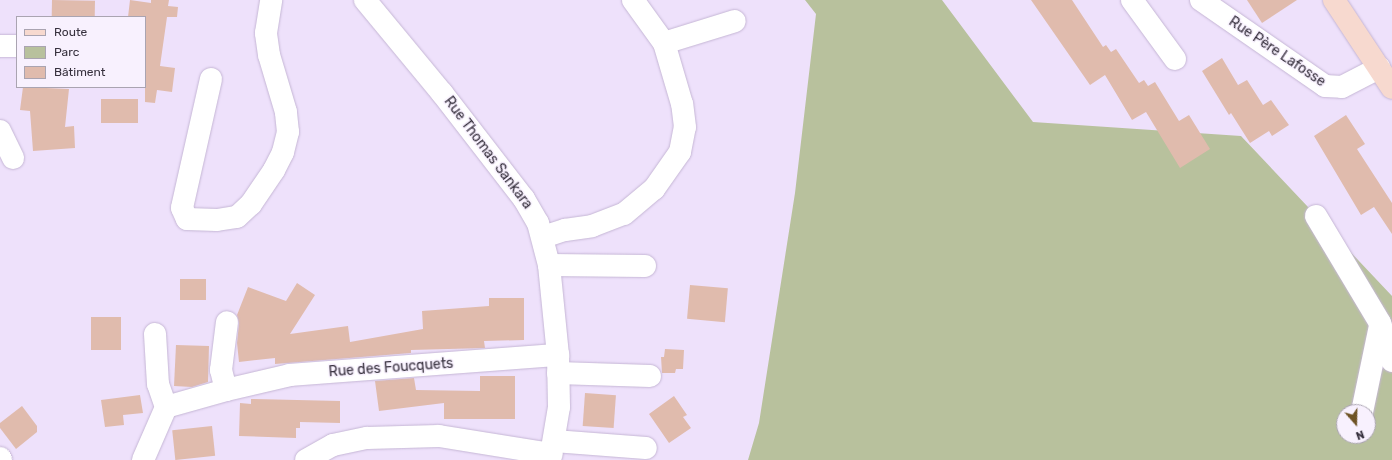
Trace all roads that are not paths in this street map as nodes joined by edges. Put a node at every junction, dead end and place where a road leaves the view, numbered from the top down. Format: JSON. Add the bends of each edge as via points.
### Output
{"nodes":[{"id":1,"x":271,"y":0,"type":"edge"},
{"id":2,"x":365,"y":0,"type":"edge"},
{"id":3,"x":633,"y":0,"type":"edge"},
{"id":4,"x":1132,"y":0,"type":"edge"},
{"id":5,"x":1201,"y":0,"type":"edge"},
{"id":6,"x":1334,"y":0,"type":"edge"},
{"id":7,"x":735,"y":21,"type":"dead end"},
{"id":8,"x":664,"y":43,"type":"junction"},
{"id":9,"x":0,"y":46,"type":"edge"},
{"id":10,"x":16,"y":46,"type":"edge"},
{"id":11,"x":1175,"y":59,"type":"dead end"},
{"id":12,"x":1378,"y":68,"type":"junction"},
{"id":13,"x":211,"y":79,"type":"dead end"},
{"id":14,"x":1392,"y":88,"type":"edge"},
{"id":15,"x":0,"y":131,"type":"edge"},
{"id":16,"x":13,"y":158,"type":"dead end"},
{"id":17,"x":1316,"y":216,"type":"dead end"},
{"id":18,"x":543,"y":237,"type":"junction"},
{"id":19,"x":549,"y":264,"type":"junction"},
{"id":20,"x":645,"y":266,"type":"dead end"},
{"id":21,"x":227,"y":322,"type":"dead end"},
{"id":22,"x":1380,"y":323,"type":"junction"},
{"id":23,"x":155,"y":334,"type":"dead end"},
{"id":24,"x":1392,"y":361,"type":"edge"},
{"id":25,"x":558,"y":364,"type":"junction"},
{"id":26,"x":650,"y":376,"type":"dead end"},
{"id":27,"x":226,"y":390,"type":"junction"},
{"id":28,"x":1364,"y":404,"type":"edge"},
{"id":29,"x":166,"y":407,"type":"junction"},
{"id":30,"x":646,"y":448,"type":"dead end"},
{"id":31,"x":552,"y":452,"type":"edge"},
{"id":32,"x":143,"y":460,"type":"edge"},
{"id":33,"x":306,"y":460,"type":"edge"}],
"edges":[{"from":1,"to":13,"type":"street","via":[[266,33],[269,55],[286,112],[288,132],[283,152],[251,204],[237,217],[218,220],[187,219],[182,208]]},
{"from":2,"to":18,"type":"street","name":"Rue Thomas Sankara","via":[[442,93],[524,199]]},
{"from":3,"to":8,"type":"street"},
{"from":4,"to":11,"type":"street"},
{"from":5,"to":12,"type":"street","name":"Rue Père Lafosse","via":[[1325,86],[1342,87]]},
{"from":6,"to":12,"type":"main road"},
{"from":7,"to":8,"type":"street"},
{"from":8,"to":18,"type":"street","via":[[684,119],[680,152],[676,159],[654,189],[624,214],[592,226]]},
{"from":9,"to":10,"type":"street"},
{"from":12,"to":14,"type":"main road"},
{"from":15,"to":16,"type":"street"},
{"from":17,"to":22,"type":"street"},
{"from":18,"to":19,"type":"street","name":"Rue Thomas Sankara"},
{"from":19,"to":20,"type":"street"},
{"from":19,"to":25,"type":"street","name":"Rue Thomas Sankara"},
{"from":21,"to":27,"type":"street","via":[[221,370]]},
{"from":22,"to":24,"type":"street"},
{"from":22,"to":28,"type":"street"},
{"from":23,"to":29,"type":"street","via":[[158,384]]},
{"from":25,"to":26,"type":"street","name":"Rue des Foucquets"},
{"from":25,"to":27,"type":"street","name":"Rue des Foucquets","via":[[290,375]]},
{"from":25,"to":31,"type":"street","name":"Rue Thomas Sankara","via":[[559,408]]},
{"from":27,"to":29,"type":"street","name":"Rue des Foucquets"},
{"from":29,"to":32,"type":"street"},
{"from":30,"to":31,"type":"street"},
{"from":31,"to":33,"type":"street","via":[[439,436],[367,438],[333,445]]}]}
